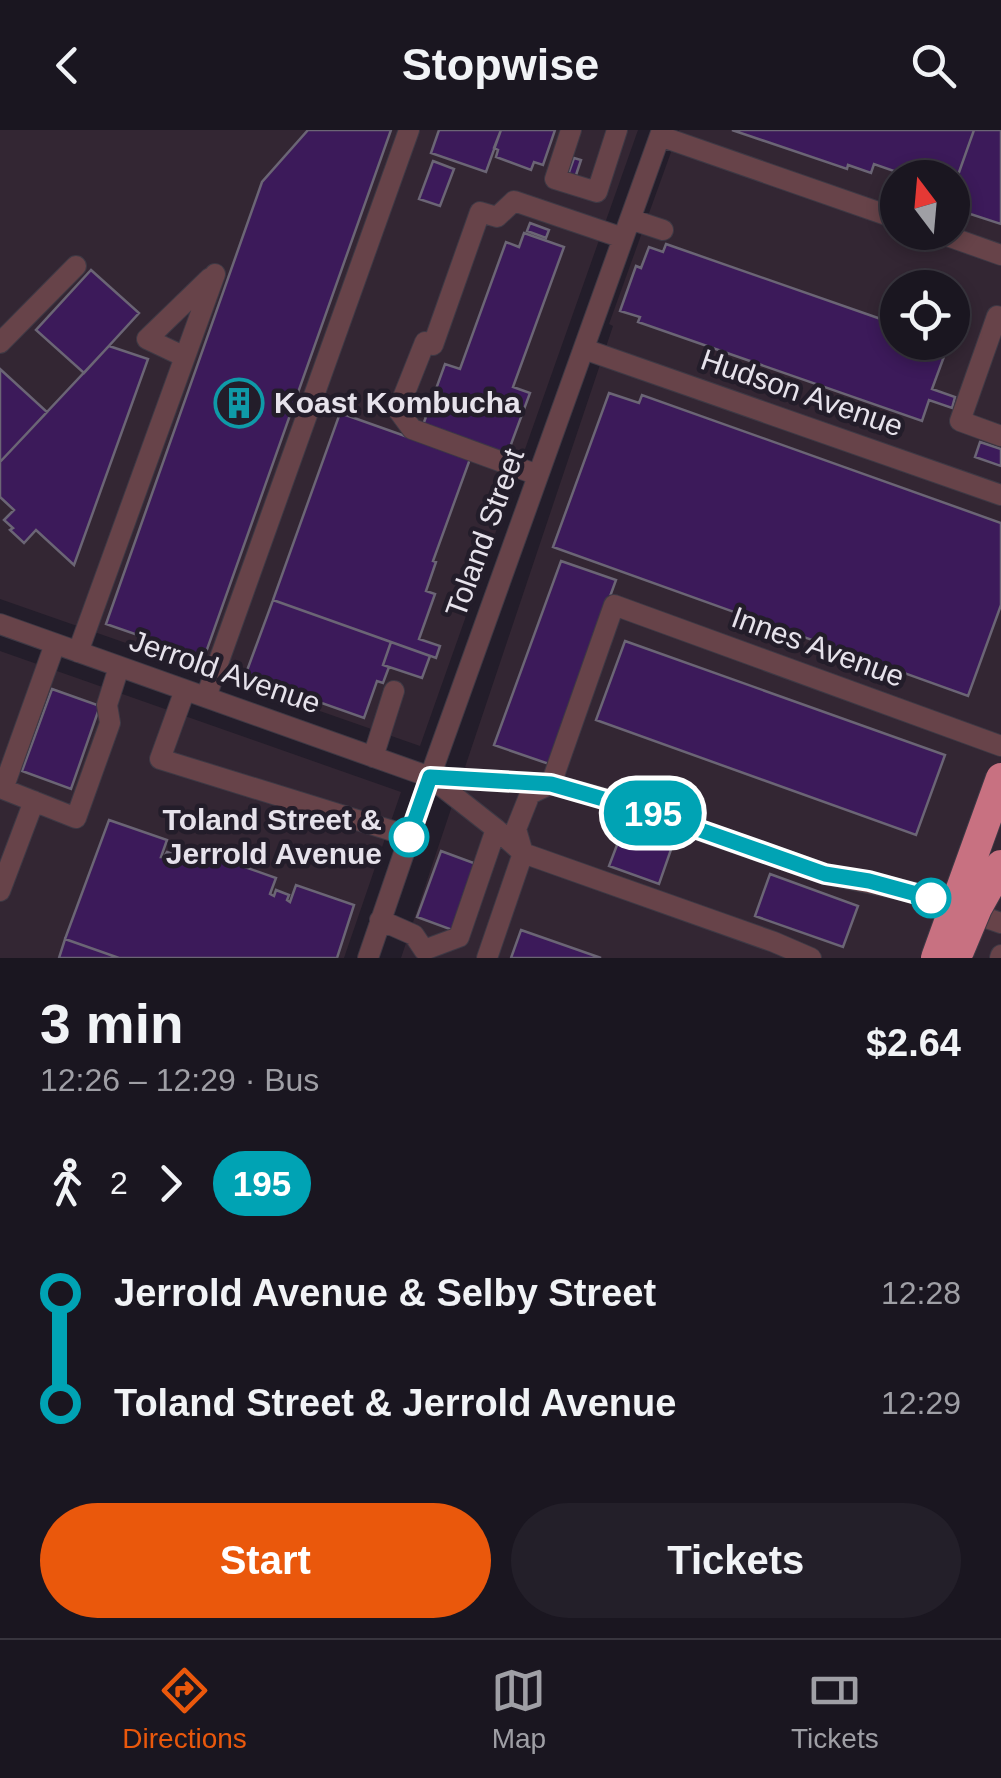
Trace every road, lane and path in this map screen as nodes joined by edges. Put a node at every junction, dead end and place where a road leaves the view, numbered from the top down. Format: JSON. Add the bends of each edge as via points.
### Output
{"nodes":[{"id":1,"x":409,"y":130,"type":"edge"},
{"id":2,"x":571,"y":130,"type":"edge"},
{"id":3,"x":616,"y":130,"type":"edge"},
{"id":4,"x":661,"y":133,"type":"edge"},
{"id":5,"x":880,"y":212,"type":"edge"},
{"id":6,"x":627,"y":229,"type":"junction"},
{"id":7,"x":663,"y":230,"type":"dead end"},
{"id":8,"x":970,"y":245,"type":"edge"},
{"id":9,"x":1001,"y":256,"type":"edge"},
{"id":10,"x":76,"y":266,"type":"dead end"},
{"id":11,"x":997,"y":316,"type":"dead end"},
{"id":12,"x":0,"y":343,"type":"edge"},
{"id":13,"x":584,"y":349,"type":"junction"},
{"id":14,"x":185,"y":357,"type":"dead end"},
{"id":15,"x":1001,"y":436,"type":"edge"},
{"id":16,"x":538,"y":475,"type":"junction"},
{"id":17,"x":1001,"y":495,"type":"edge"},
{"id":18,"x":2,"y":632,"type":"edge"},
{"id":19,"x":55,"y":644,"type":"junction"},
{"id":20,"x":78,"y":652,"type":"junction"},
{"id":21,"x":118,"y":666,"type":"junction"},
{"id":22,"x":185,"y":690,"type":"junction"},
{"id":23,"x":394,"y":691,"type":"dead end"},
{"id":24,"x":206,"y":698,"type":"junction"},
{"id":25,"x":1001,"y":746,"type":"edge"},
{"id":26,"x":373,"y":757,"type":"junction"},
{"id":27,"x":430,"y":777,"type":"junction"},
{"id":28,"x":1001,"y":781,"type":"edge"},
{"id":29,"x":551,"y":784,"type":"junction"},
{"id":30,"x":34,"y":801,"type":"junction"},
{"id":31,"x":1001,"y":807,"type":"edge"},
{"id":32,"x":496,"y":828,"type":"junction"},
{"id":33,"x":409,"y":836,"type":"junction"},
{"id":34,"x":523,"y":853,"type":"junction"},
{"id":35,"x":1001,"y":865,"type":"edge"},
{"id":36,"x":0,"y":892,"type":"edge"},
{"id":37,"x":954,"y":907,"type":"junction"},
{"id":38,"x":380,"y":920,"type":"junction"},
{"id":39,"x":1001,"y":923,"type":"edge"},
{"id":40,"x":422,"y":954,"type":"edge"},
{"id":41,"x":368,"y":958,"type":"edge"},
{"id":42,"x":486,"y":958,"type":"edge"},
{"id":43,"x":811,"y":958,"type":"edge"},
{"id":44,"x":936,"y":958,"type":"edge"},
{"id":45,"x":946,"y":958,"type":"edge"},
{"id":46,"x":956,"y":958,"type":"edge"}],
"edges":[{"from":1,"to":24,"type":"street"},
{"from":2,"to":3,"type":"street","via":[[555,179],[597,192]]},
{"from":4,"to":5,"type":"street"},
{"from":4,"to":6,"type":"street","name":"Toland Street"},
{"from":6,"to":7,"type":"street"},
{"from":6,"to":13,"type":"street","name":"Toland Street"},
{"from":6,"to":16,"type":"street","via":[[514,201],[497,217],[480,212],[433,345],[425,342],[398,410],[412,428]]},
{"from":8,"to":9,"type":"street"},
{"from":10,"to":12,"type":"street"},
{"from":11,"to":15,"type":"street","via":[[960,421]]},
{"from":13,"to":16,"type":"street","name":"Toland Street"},
{"from":13,"to":17,"type":"street","name":"Hudson Avenue"},
{"from":14,"to":20,"type":"street"},
{"from":16,"to":27,"type":"street","name":"Toland Street"},
{"from":18,"to":19,"type":"street","name":"Jerrold Avenue"},
{"from":19,"to":20,"type":"street","name":"Jerrold Avenue"},
{"from":19,"to":30,"type":"street","via":[[3,789]]},
{"from":20,"to":21,"type":"street","name":"Jerrold Avenue"},
{"from":21,"to":22,"type":"street","name":"Jerrold Avenue"},
{"from":21,"to":30,"type":"street","via":[[107,706],[110,723],[76,818]]},
{"from":22,"to":24,"type":"street","name":"Jerrold Avenue"},
{"from":22,"to":33,"type":"street","via":[[160,759]]},
{"from":23,"to":26,"type":"street"},
{"from":24,"to":26,"type":"street","name":"Jerrold Avenue"},
{"from":25,"to":29,"type":"street","name":"Innes Avenue","via":[[614,605]]},
{"from":26,"to":27,"type":"street","name":"Jerrold Avenue"},
{"from":27,"to":29,"type":"street","name":"Jerrold Avenue"},
{"from":27,"to":32,"type":"street","name":"Jerrold Avenue"},
{"from":27,"to":33,"type":"street","name":"Toland Street"},
{"from":28,"to":37,"type":"street"},
{"from":28,"to":44,"type":"highway","bridge":true},
{"from":29,"to":34,"type":"street","via":[[530,794],[516,829]]},
{"from":29,"to":37,"type":"street","name":"Jerrold Avenue","via":[[825,874]]},
{"from":30,"to":36,"type":"street"},
{"from":31,"to":45,"type":"highway"},
{"from":32,"to":34,"type":"street","name":"Jerrold Avenue"},
{"from":32,"to":40,"type":"street","via":[[459,937]]},
{"from":33,"to":38,"type":"street","name":"Toland Street"},
{"from":34,"to":42,"type":"street"},
{"from":34,"to":43,"type":"street","name":"Jerrold Avenue"},
{"from":35,"to":46,"type":"highway","bridge":true},
{"from":37,"to":39,"type":"street","name":"Jerrold Avenue"},
{"from":37,"to":44,"type":"street"},
{"from":38,"to":40,"type":"street","via":[[414,935]]},
{"from":38,"to":41,"type":"street","name":"Toland Street"}]}
